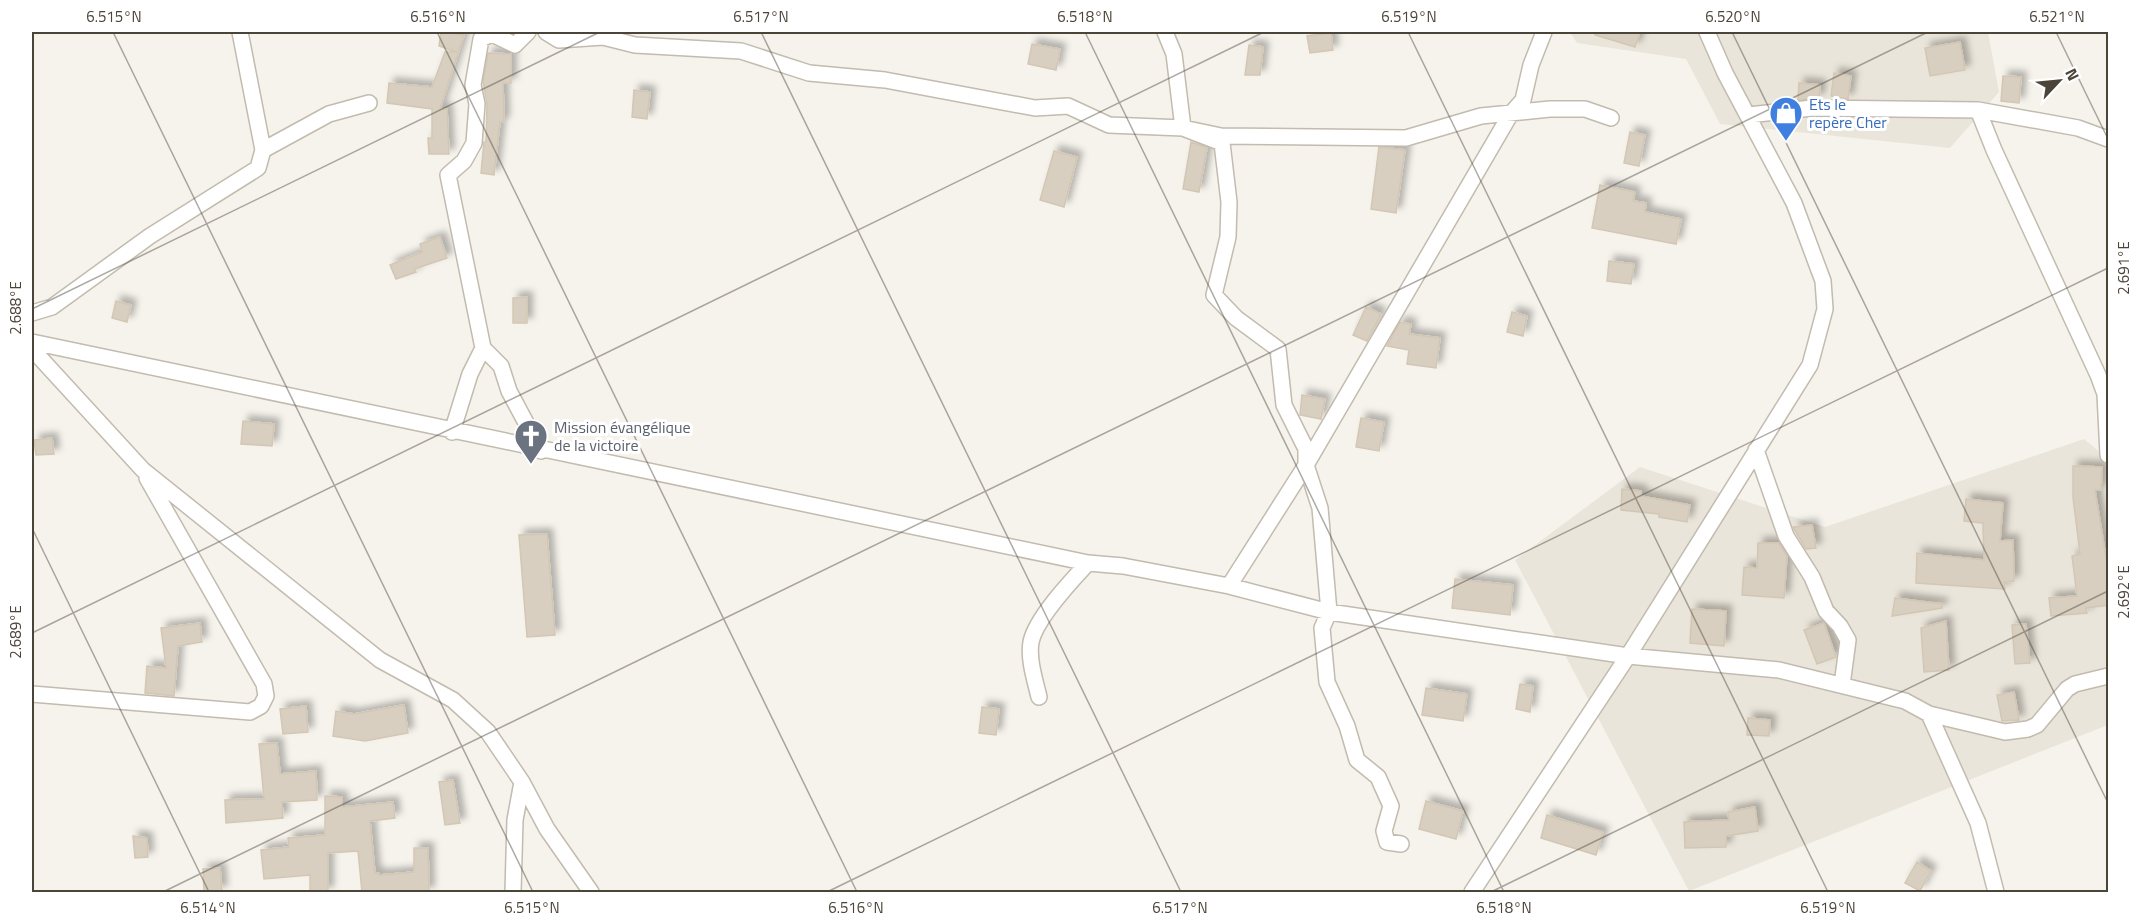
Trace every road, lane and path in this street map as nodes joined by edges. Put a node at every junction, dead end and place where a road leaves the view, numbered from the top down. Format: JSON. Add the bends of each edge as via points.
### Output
{"nodes":[{"id":1,"x":240,"y":32,"type":"edge"},
{"id":2,"x":528,"y":32,"type":"edge"},
{"id":3,"x":546,"y":32,"type":"edge"},
{"id":4,"x":1165,"y":32,"type":"edge"},
{"id":5,"x":1544,"y":32,"type":"edge"},
{"id":6,"x":1707,"y":32,"type":"edge"},
{"id":7,"x":369,"y":103,"type":"dead end"},
{"id":8,"x":1978,"y":110,"type":"junction"},
{"id":9,"x":1510,"y":115,"type":"junction"},
{"id":10,"x":1749,"y":115,"type":"junction"},
{"id":11,"x":1611,"y":118,"type":"dead end"},
{"id":12,"x":1183,"y":128,"type":"junction"},
{"id":13,"x":2109,"y":139,"type":"edge"},
{"id":14,"x":263,"y":150,"type":"junction"},
{"id":15,"x":32,"y":313,"type":"edge"},
{"id":16,"x":32,"y":342,"type":"edge"},
{"id":17,"x":483,"y":348,"type":"junction"},
{"id":18,"x":32,"y":349,"type":"edge"},
{"id":19,"x":2107,"y":393,"type":"edge"},
{"id":20,"x":452,"y":432,"type":"junction"},
{"id":21,"x":1756,"y":450,"type":"junction"},
{"id":22,"x":541,"y":451,"type":"junction"},
{"id":23,"x":2109,"y":455,"type":"edge"},
{"id":24,"x":1306,"y":465,"type":"junction"},
{"id":25,"x":143,"y":470,"type":"junction"},
{"id":26,"x":1088,"y":563,"type":"junction"},
{"id":27,"x":1229,"y":586,"type":"junction"},
{"id":28,"x":1322,"y":610,"type":"junction"},
{"id":29,"x":1628,"y":656,"type":"junction"},
{"id":30,"x":2109,"y":676,"type":"edge"},
{"id":31,"x":1842,"y":686,"type":"junction"},
{"id":32,"x":32,"y":694,"type":"edge"},
{"id":33,"x":1039,"y":697,"type":"dead end"},
{"id":34,"x":1929,"y":714,"type":"junction"},
{"id":35,"x":522,"y":782,"type":"junction"},
{"id":36,"x":1401,"y":844,"type":"dead end"},
{"id":37,"x":513,"y":892,"type":"edge"},
{"id":38,"x":591,"y":892,"type":"edge"},
{"id":39,"x":1472,"y":892,"type":"edge"},
{"id":40,"x":1996,"y":892,"type":"edge"}],
"edges":[{"from":1,"to":14,"type":"street"},
{"from":2,"to":17,"type":"street","via":[[515,45],[492,33],[481,39],[473,85],[477,104],[474,143],[464,161],[448,175]]},
{"from":3,"to":12,"type":"street","via":[[559,40],[603,37],[635,45],[741,51],[809,74],[885,80],[1035,108],[1068,106],[1109,125]]},
{"from":4,"to":12,"type":"street","via":[[1174,54]]},
{"from":5,"to":9,"type":"street","via":[[1522,100]]},
{"from":6,"to":10,"type":"street"},
{"from":7,"to":14,"type":"street","via":[[329,114]]},
{"from":8,"to":10,"type":"street","via":[[1812,108]]},
{"from":8,"to":13,"type":"street","via":[[2078,128]]},
{"from":8,"to":19,"type":"street"},
{"from":9,"to":11,"type":"street","via":[[1585,109]]},
{"from":9,"to":12,"type":"street","via":[[1481,116],[1406,138],[1221,136]]},
{"from":9,"to":24,"type":"street"},
{"from":10,"to":21,"type":"street","via":[[1812,246],[1823,280],[1825,309],[1810,365]]},
{"from":12,"to":24,"type":"street","via":[[1222,143],[1229,202],[1228,237],[1214,295],[1236,318],[1278,349],[1284,405],[1306,449]]},
{"from":14,"to":15,"type":"street","via":[[258,168],[150,236],[52,307]]},
{"from":16,"to":20,"type":"street"},
{"from":17,"to":20,"type":"street","via":[[470,374]]},
{"from":17,"to":22,"type":"street","via":[[501,366],[509,391]]},
{"from":18,"to":25,"type":"street"},
{"from":19,"to":23,"type":"street"},
{"from":20,"to":22,"type":"street"},
{"from":21,"to":29,"type":"street"},
{"from":21,"to":31,"type":"street","via":[[1786,537],[1812,577],[1826,610],[1848,640]]},
{"from":22,"to":26,"type":"street"},
{"from":24,"to":27,"type":"street"},
{"from":24,"to":28,"type":"street","via":[[1320,508]]},
{"from":25,"to":32,"type":"street","via":[[264,684],[266,696],[261,706],[250,712]]},
{"from":25,"to":35,"type":"street","via":[[380,660],[453,700],[488,732]]},
{"from":26,"to":27,"type":"street"},
{"from":26,"to":33,"type":"street","via":[[1060,592],[1031,641]]},
{"from":27,"to":28,"type":"street"},
{"from":28,"to":29,"type":"street"},
{"from":28,"to":36,"type":"street","via":[[1327,682],[1357,760],[1378,777],[1391,806],[1384,831],[1387,842]]},
{"from":29,"to":31,"type":"street","via":[[1779,670]]},
{"from":29,"to":39,"type":"street"},
{"from":30,"to":34,"type":"street","via":[[2067,689],[2043,721],[2028,729],[2005,732]]},
{"from":31,"to":34,"type":"street","via":[[1905,701]]},
{"from":34,"to":40,"type":"street","via":[[1978,823]]},
{"from":35,"to":37,"type":"street","via":[[515,820]]},
{"from":35,"to":38,"type":"street","via":[[547,829]]}]}
